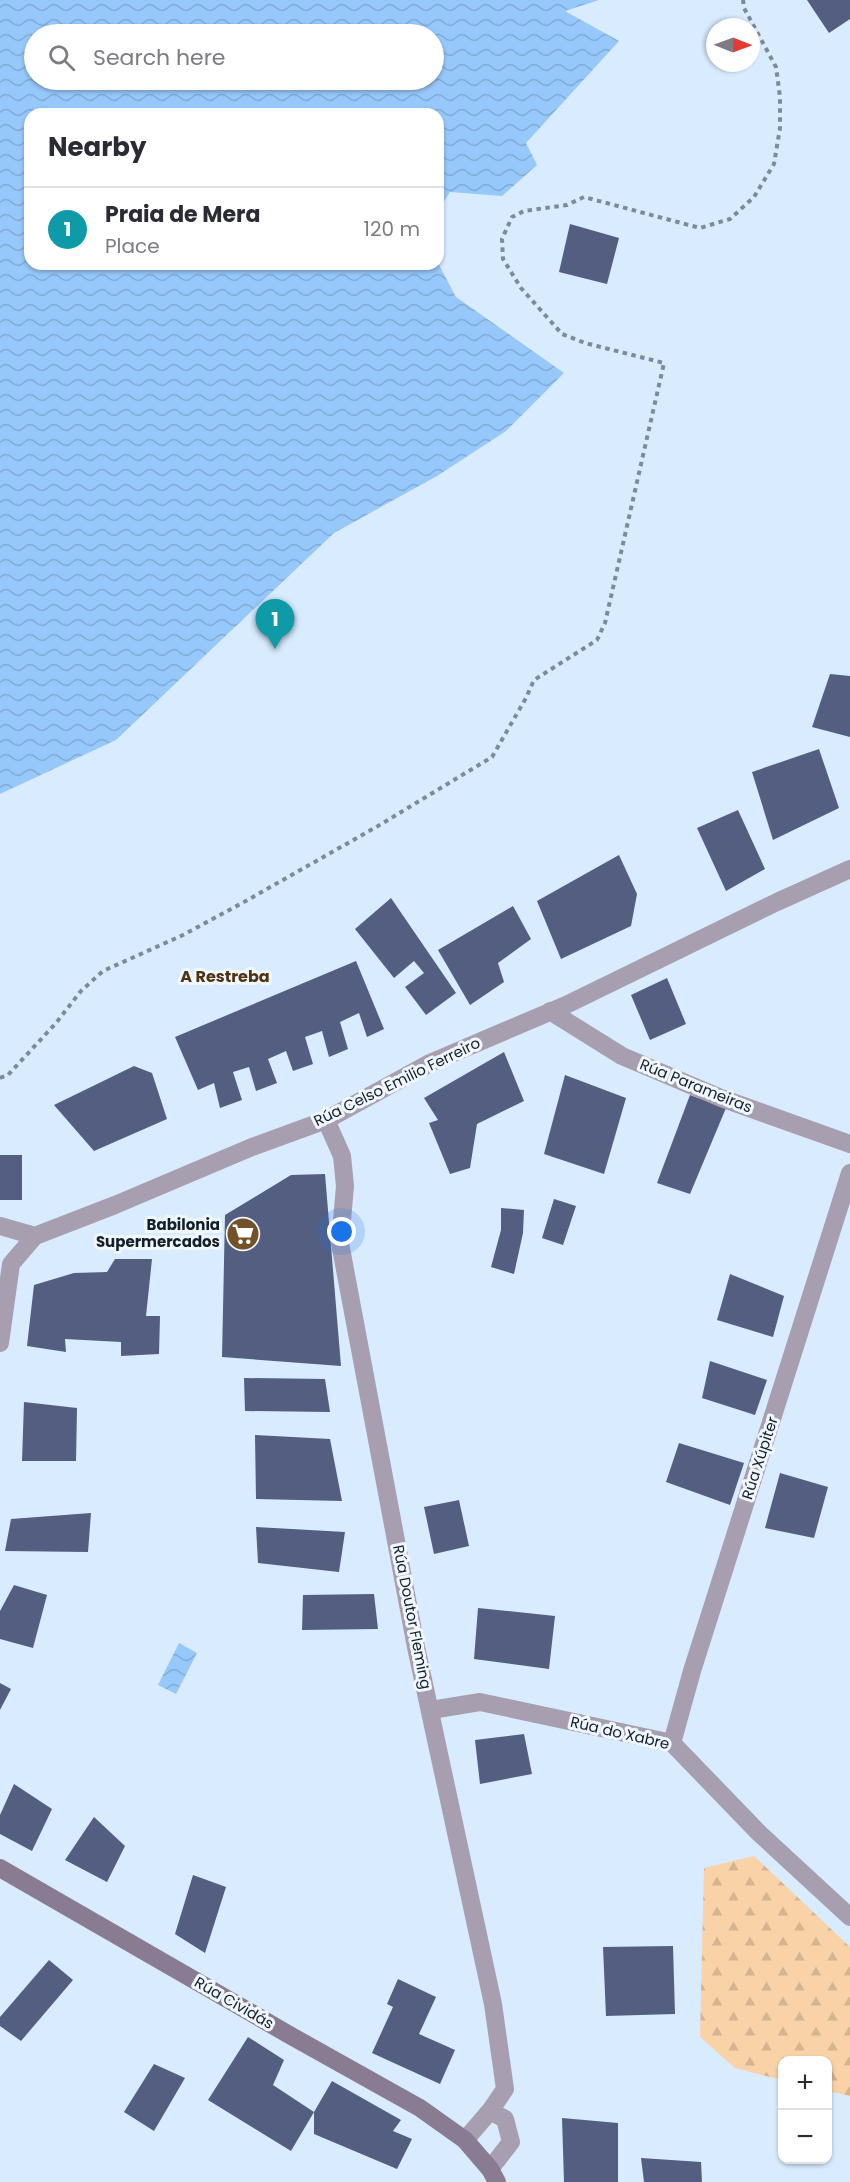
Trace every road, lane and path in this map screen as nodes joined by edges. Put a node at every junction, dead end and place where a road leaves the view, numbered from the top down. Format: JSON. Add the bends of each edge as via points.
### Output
{"nodes":[{"id":1,"x":743,"y":0,"type":"edge"},
{"id":2,"x":850,"y":869,"type":"edge"},
{"id":3,"x":550,"y":1011,"type":"junction"},
{"id":4,"x":0,"y":1078,"type":"edge"},
{"id":5,"x":326,"y":1120,"type":"junction"},
{"id":6,"x":850,"y":1144,"type":"edge"},
{"id":7,"x":850,"y":1173,"type":"edge"},
{"id":8,"x":0,"y":1226,"type":"edge"},
{"id":9,"x":34,"y":1236,"type":"junction"},
{"id":10,"x":0,"y":1343,"type":"edge"},
{"id":11,"x":431,"y":1710,"type":"junction"},
{"id":12,"x":672,"y":1743,"type":"junction"},
{"id":13,"x":0,"y":1868,"type":"edge"},
{"id":14,"x":850,"y":1917,"type":"edge"},
{"id":15,"x":490,"y":2111,"type":"junction"},
{"id":16,"x":465,"y":2140,"type":"junction"},
{"id":17,"x":494,"y":2176,"type":"edge"}],
"edges":[{"from":1,"to":4,"type":"path","via":[[776,67],[780,97],[774,164],[754,197],[730,219],[700,228],[584,197],[567,205],[524,211],[512,217],[502,239],[503,259],[521,288],[562,334],[664,363],[597,640],[534,680],[492,757],[244,902],[103,971],[8,1075]]},
{"from":2,"to":3,"type":"street","name":"Rúa Celso Emilio Ferreiro"},
{"from":3,"to":5,"type":"street","name":"Rúa Celso Emilio Ferreiro","via":[[430,1063]]},
{"from":3,"to":6,"type":"street","name":"Rúa Parameiras","via":[[622,1056],[721,1098]]},
{"from":5,"to":9,"type":"street","name":"Rúa Celso Emilio Ferreiro","via":[[252,1146]]},
{"from":5,"to":11,"type":"street","name":"Rúa Doutor Fleming","via":[[342,1156],[345,1186],[340,1243]]},
{"from":7,"to":12,"type":"street","name":"Rúa Xúpiter"},
{"from":8,"to":9,"type":"street"},
{"from":9,"to":10,"type":"street","via":[[11,1263]]},
{"from":11,"to":12,"type":"street","name":"Rúa do Xabre","via":[[480,1702]]},
{"from":11,"to":15,"type":"street","name":"Rúa Doutor Fleming","via":[[493,2004],[506,2089]]},
{"from":12,"to":14,"type":"street","name":"Rúa do Xabre","via":[[759,1833]]},
{"from":13,"to":16,"type":"main road","name":"Rúa Cividás","via":[[420,2108]]},
{"from":15,"to":16,"type":"street","name":"Rúa Doutor Fleming"},
{"from":15,"to":17,"type":"street","via":[[505,2119],[511,2142]]},
{"from":16,"to":17,"type":"main road"}]}
